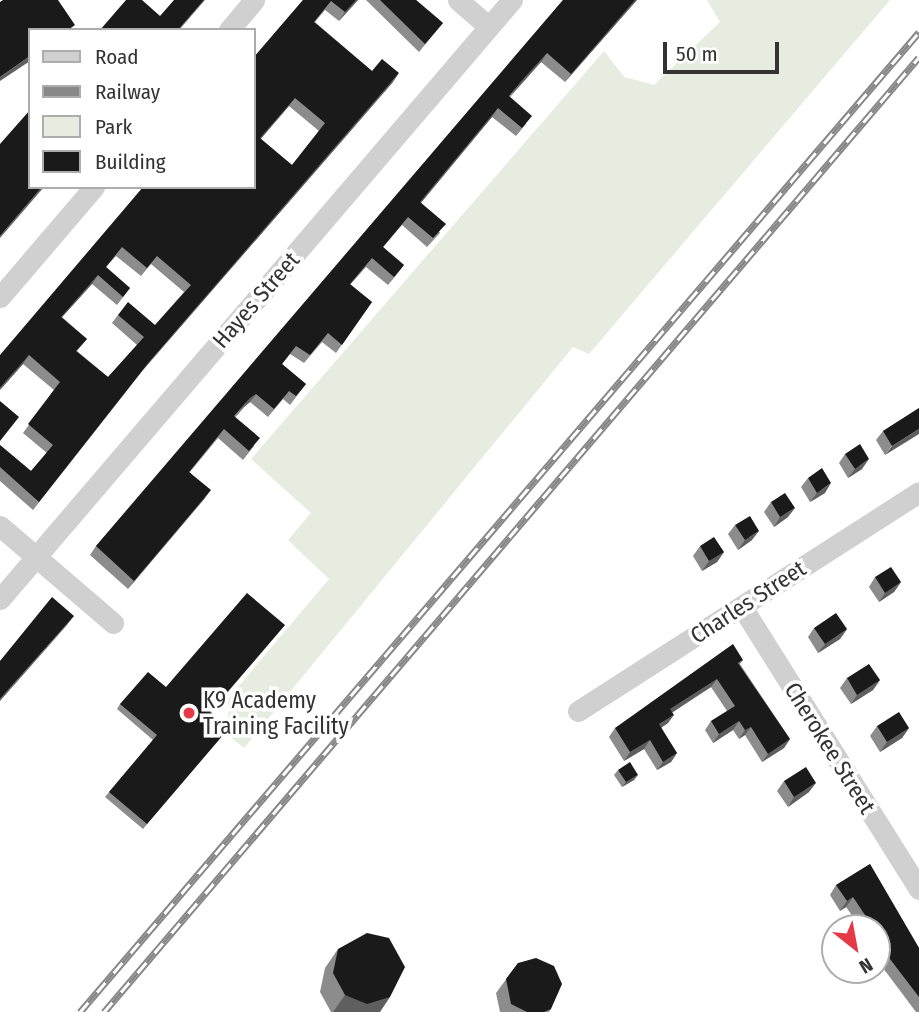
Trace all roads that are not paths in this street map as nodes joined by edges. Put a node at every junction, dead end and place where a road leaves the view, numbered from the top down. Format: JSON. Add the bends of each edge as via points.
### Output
{"nodes":[{"id":1,"x":254,"y":0,"type":"edge"},
{"id":2,"x":458,"y":0,"type":"edge"},
{"id":3,"x":512,"y":0,"type":"edge"},
{"id":4,"x":489,"y":27,"type":"junction"},
{"id":5,"x":231,"y":28,"type":"edge"},
{"id":6,"x":92,"y":189,"type":"edge"},
{"id":7,"x":0,"y":297,"type":"edge"},
{"id":8,"x":919,"y":492,"type":"edge"},
{"id":9,"x":0,"y":526,"type":"edge"},
{"id":10,"x":36,"y":557,"type":"junction"},
{"id":11,"x":0,"y":599,"type":"edge"},
{"id":12,"x":741,"y":607,"type":"junction"},
{"id":13,"x":113,"y":623,"type":"dead end"},
{"id":14,"x":578,"y":711,"type":"dead end"},
{"id":15,"x":919,"y":889,"type":"edge"}],
"edges":[{"from":1,"to":5,"type":"street"},
{"from":2,"to":4,"type":"street"},
{"from":3,"to":4,"type":"street","name":"Hayes Street"},
{"from":4,"to":10,"type":"street","name":"Hayes Street"},
{"from":6,"to":7,"type":"street"},
{"from":8,"to":12,"type":"street","name":"Charles Street"},
{"from":9,"to":10,"type":"street"},
{"from":10,"to":11,"type":"street","name":"Hayes Street"},
{"from":10,"to":13,"type":"street"},
{"from":12,"to":14,"type":"street","name":"Charles Street"},
{"from":12,"to":15,"type":"street","name":"Cherokee Street"}]}
